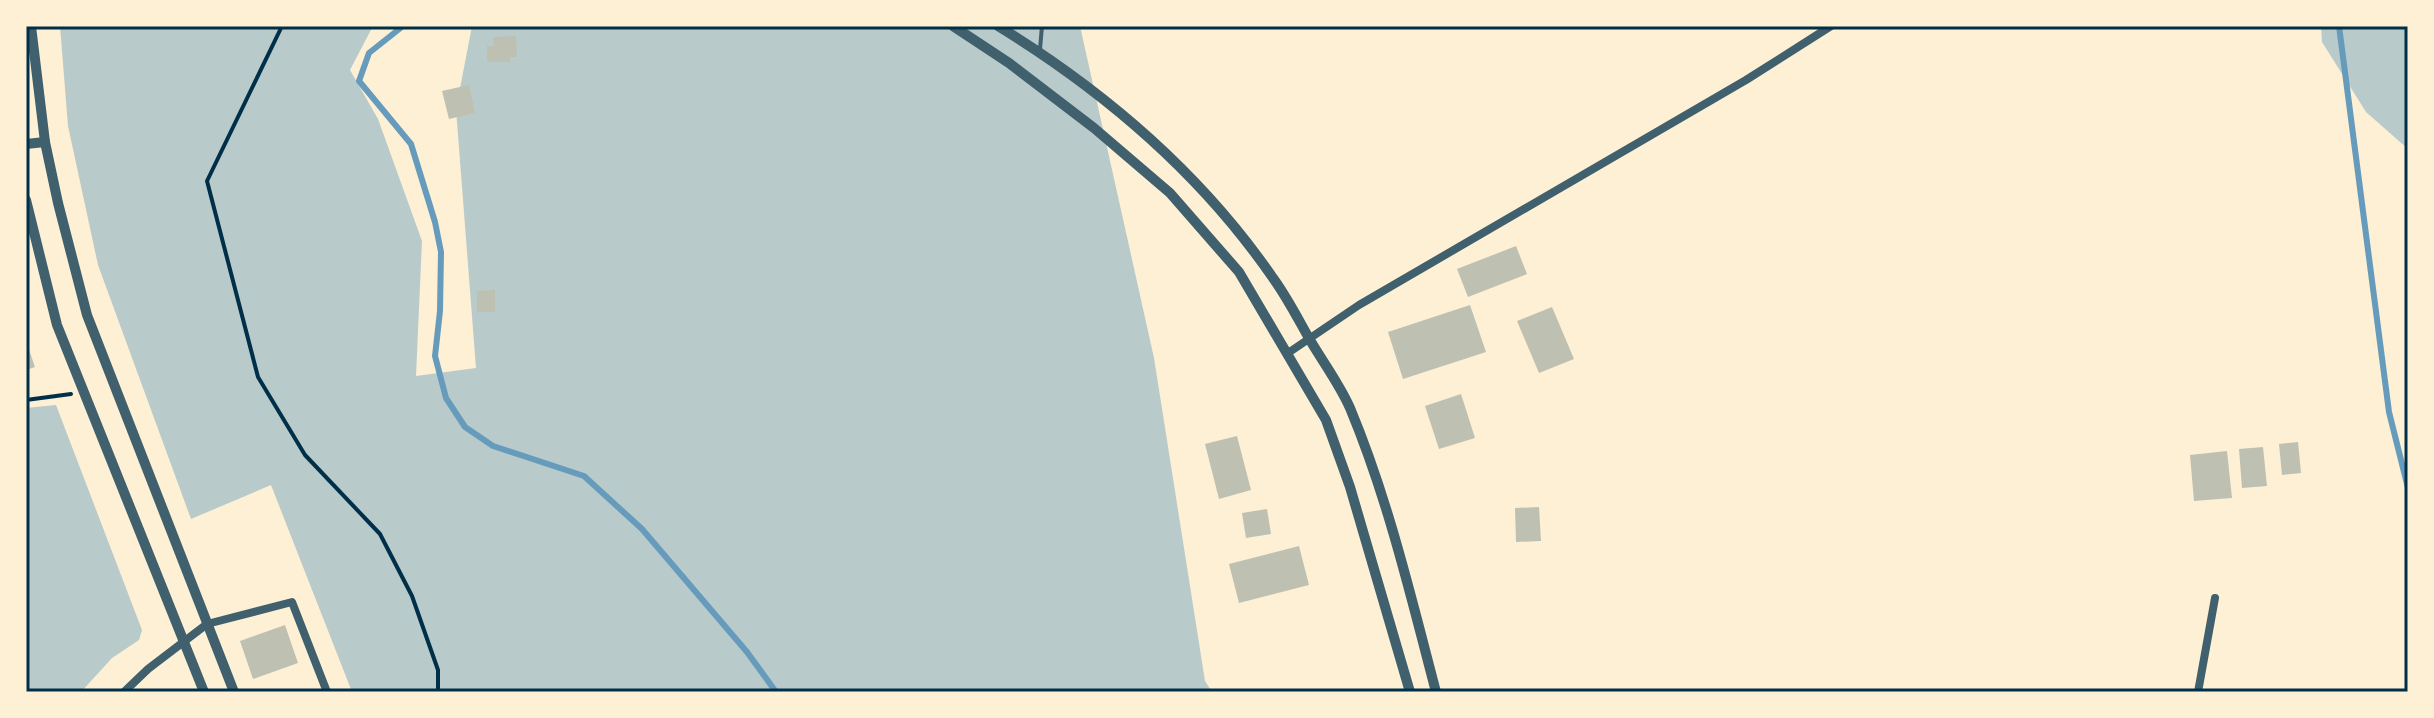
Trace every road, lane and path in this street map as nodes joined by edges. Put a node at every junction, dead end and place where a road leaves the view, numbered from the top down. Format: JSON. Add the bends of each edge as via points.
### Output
{"nodes":[{"id":1,"x":31,"y":26,"type":"edge"},
{"id":2,"x":282,"y":26,"type":"edge"},
{"id":3,"x":953,"y":26,"type":"edge"},
{"id":4,"x":998,"y":26,"type":"edge"},
{"id":5,"x":1042,"y":26,"type":"edge"},
{"id":6,"x":1831,"y":26,"type":"edge"},
{"id":7,"x":1040,"y":52,"type":"junction"},
{"id":8,"x":45,"y":142,"type":"junction"},
{"id":9,"x":26,"y":144,"type":"edge"},
{"id":10,"x":26,"y":200,"type":"edge"},
{"id":11,"x":1309,"y":337,"type":"junction"},
{"id":12,"x":1288,"y":353,"type":"junction"},
{"id":13,"x":83,"y":393,"type":"junction"},
{"id":14,"x":26,"y":400,"type":"edge"},
{"id":15,"x":2215,"y":598,"type":"dead end"},
{"id":16,"x":207,"y":624,"type":"junction"},
{"id":17,"x":185,"y":642,"type":"junction"},
{"id":18,"x":124,"y":692,"type":"edge"},
{"id":19,"x":204,"y":692,"type":"edge"},
{"id":20,"x":234,"y":692,"type":"edge"},
{"id":21,"x":327,"y":692,"type":"edge"},
{"id":22,"x":438,"y":692,"type":"edge"},
{"id":23,"x":1410,"y":692,"type":"edge"},
{"id":24,"x":1436,"y":692,"type":"edge"},
{"id":25,"x":2198,"y":692,"type":"edge"}],
"edges":[{"from":1,"to":8,"type":"street"},
{"from":2,"to":22,"type":"path","via":[[207,181],[258,377],[305,455],[380,534],[412,596],[438,670]]},
{"from":3,"to":12,"type":"street","via":[[1094,128],[1170,193],[1239,272]]},
{"from":4,"to":7,"type":"street"},
{"from":5,"to":7,"type":"lane"},
{"from":6,"to":11,"type":"street"},
{"from":7,"to":11,"type":"street","via":[[1137,126],[1186,173],[1274,279]]},
{"from":8,"to":9,"type":"street"},
{"from":8,"to":16,"type":"street","via":[[87,315]]},
{"from":10,"to":13,"type":"street","via":[[57,325]]},
{"from":11,"to":12,"type":"street"},
{"from":11,"to":24,"type":"street","via":[[1349,405],[1377,478]]},
{"from":12,"to":23,"type":"street","via":[[1326,420]]},
{"from":13,"to":14,"type":"path"},
{"from":13,"to":17,"type":"street"},
{"from":15,"to":25,"type":"street"},
{"from":16,"to":17,"type":"street"},
{"from":16,"to":20,"type":"street"},
{"from":16,"to":21,"type":"street","via":[[292,602]]},
{"from":17,"to":18,"type":"street"},
{"from":17,"to":19,"type":"street"}]}
